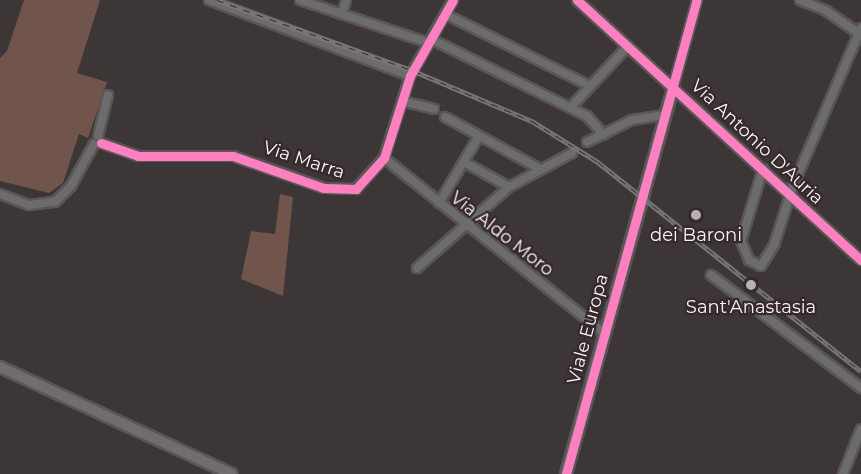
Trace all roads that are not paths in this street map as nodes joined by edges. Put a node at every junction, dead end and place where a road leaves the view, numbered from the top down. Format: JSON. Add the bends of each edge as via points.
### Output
{"nodes":[{"id":1,"x":208,"y":0,"type":"edge"},
{"id":2,"x":300,"y":0,"type":"edge"},
{"id":3,"x":346,"y":0,"type":"edge"},
{"id":4,"x":453,"y":0,"type":"edge"},
{"id":5,"x":577,"y":0,"type":"edge"},
{"id":6,"x":697,"y":0,"type":"edge"},
{"id":7,"x":800,"y":0,"type":"edge"},
{"id":8,"x":342,"y":14,"type":"junction"},
{"id":9,"x":445,"y":14,"type":"junction"},
{"id":10,"x":860,"y":32,"type":"edge"},
{"id":11,"x":430,"y":41,"type":"junction"},
{"id":12,"x":628,"y":46,"type":"junction"},
{"id":13,"x":410,"y":76,"type":"junction"},
{"id":14,"x":590,"y":86,"type":"junction"},
{"id":15,"x":673,"y":88,"type":"junction"},
{"id":16,"x":108,"y":95,"type":"dead end"},
{"id":17,"x":402,"y":101,"type":"junction"},
{"id":18,"x":571,"y":107,"type":"junction"},
{"id":19,"x":434,"y":110,"type":"dead end"},
{"id":20,"x":664,"y":115,"type":"junction"},
{"id":21,"x":445,"y":117,"type":"dead end"},
{"id":22,"x":604,"y":135,"type":"junction"},
{"id":23,"x":479,"y":136,"type":"junction"},
{"id":24,"x":98,"y":141,"type":"junction"},
{"id":25,"x":587,"y":142,"type":"dead end"},
{"id":26,"x":572,"y":153,"type":"dead end"},
{"id":27,"x":384,"y":158,"type":"junction"},
{"id":28,"x":464,"y":162,"type":"junction"},
{"id":29,"x":763,"y":169,"type":"junction"},
{"id":30,"x":540,"y":170,"type":"junction"},
{"id":31,"x":509,"y":187,"type":"junction"},
{"id":32,"x":0,"y":194,"type":"edge"},
{"id":33,"x":791,"y":196,"type":"junction"},
{"id":34,"x":439,"y":203,"type":"junction"},
{"id":35,"x":463,"y":224,"type":"junction"},
{"id":36,"x":861,"y":260,"type":"edge"},
{"id":37,"x":417,"y":268,"type":"dead end"},
{"id":38,"x":711,"y":275,"type":"dead end"},
{"id":39,"x":604,"y":333,"type":"junction"},
{"id":40,"x":0,"y":367,"type":"edge"},
{"id":41,"x":861,"y":388,"type":"edge"},
{"id":42,"x":861,"y":429,"type":"edge"},
{"id":43,"x":232,"y":474,"type":"edge"},
{"id":44,"x":566,"y":474,"type":"edge"},
{"id":45,"x":843,"y":474,"type":"edge"}],
"edges":[{"from":1,"to":13,"type":"street"},
{"from":2,"to":8,"type":"street"},
{"from":3,"to":8,"type":"street"},
{"from":4,"to":9,"type":"street","name":"Via Marra"},
{"from":5,"to":12,"type":"street","name":"Via Antonio D'Auria"},
{"from":6,"to":15,"type":"street"},
{"from":7,"to":10,"type":"street"},
{"from":8,"to":11,"type":"street"},
{"from":9,"to":11,"type":"street","name":"Via Marra"},
{"from":9,"to":14,"type":"street"},
{"from":10,"to":33,"type":"street"},
{"from":11,"to":13,"type":"street","name":"Via Marra"},
{"from":11,"to":18,"type":"street"},
{"from":12,"to":14,"type":"street"},
{"from":12,"to":15,"type":"street","name":"Via Antonio D'Auria"},
{"from":13,"to":17,"type":"street","name":"Via Marra"},
{"from":14,"to":18,"type":"street"},
{"from":15,"to":20,"type":"street","name":"Viale Europa"},
{"from":15,"to":29,"type":"street","name":"Via Antonio D'Auria"},
{"from":16,"to":24,"type":"street"},
{"from":17,"to":19,"type":"street"},
{"from":17,"to":27,"type":"street","name":"Via Marra"},
{"from":18,"to":22,"type":"street","via":[[588,116]]},
{"from":20,"to":22,"type":"street","via":[[632,120]]},
{"from":20,"to":39,"type":"street","name":"Viale Europa"},
{"from":21,"to":23,"type":"street"},
{"from":22,"to":25,"type":"street"},
{"from":23,"to":28,"type":"street"},
{"from":23,"to":30,"type":"street"},
{"from":24,"to":27,"type":"street","name":"Via Marra","via":[[138,156],[233,156],[324,188],[347,191],[363,185]]},
{"from":24,"to":32,"type":"street","via":[[71,186],[55,202],[29,205]]},
{"from":26,"to":30,"type":"street"},
{"from":27,"to":34,"type":"street","name":"Via Aldo Moro"},
{"from":28,"to":31,"type":"street"},
{"from":28,"to":34,"type":"street"},
{"from":29,"to":33,"type":"street","name":"Via Antonio D'Auria"},
{"from":29,"to":33,"type":"street","via":[[741,241],[744,253],[758,265],[765,264]]},
{"from":30,"to":31,"type":"street"},
{"from":31,"to":35,"type":"street"},
{"from":33,"to":36,"type":"street","name":"Via Antonio D'Auria"},
{"from":34,"to":35,"type":"street","name":"Via Aldo Moro"},
{"from":35,"to":37,"type":"street"},
{"from":35,"to":39,"type":"street","name":"Via Aldo Moro"},
{"from":38,"to":41,"type":"street"},
{"from":39,"to":44,"type":"street","name":"Viale Europa"},
{"from":40,"to":43,"type":"street"},
{"from":42,"to":45,"type":"street"}]}
